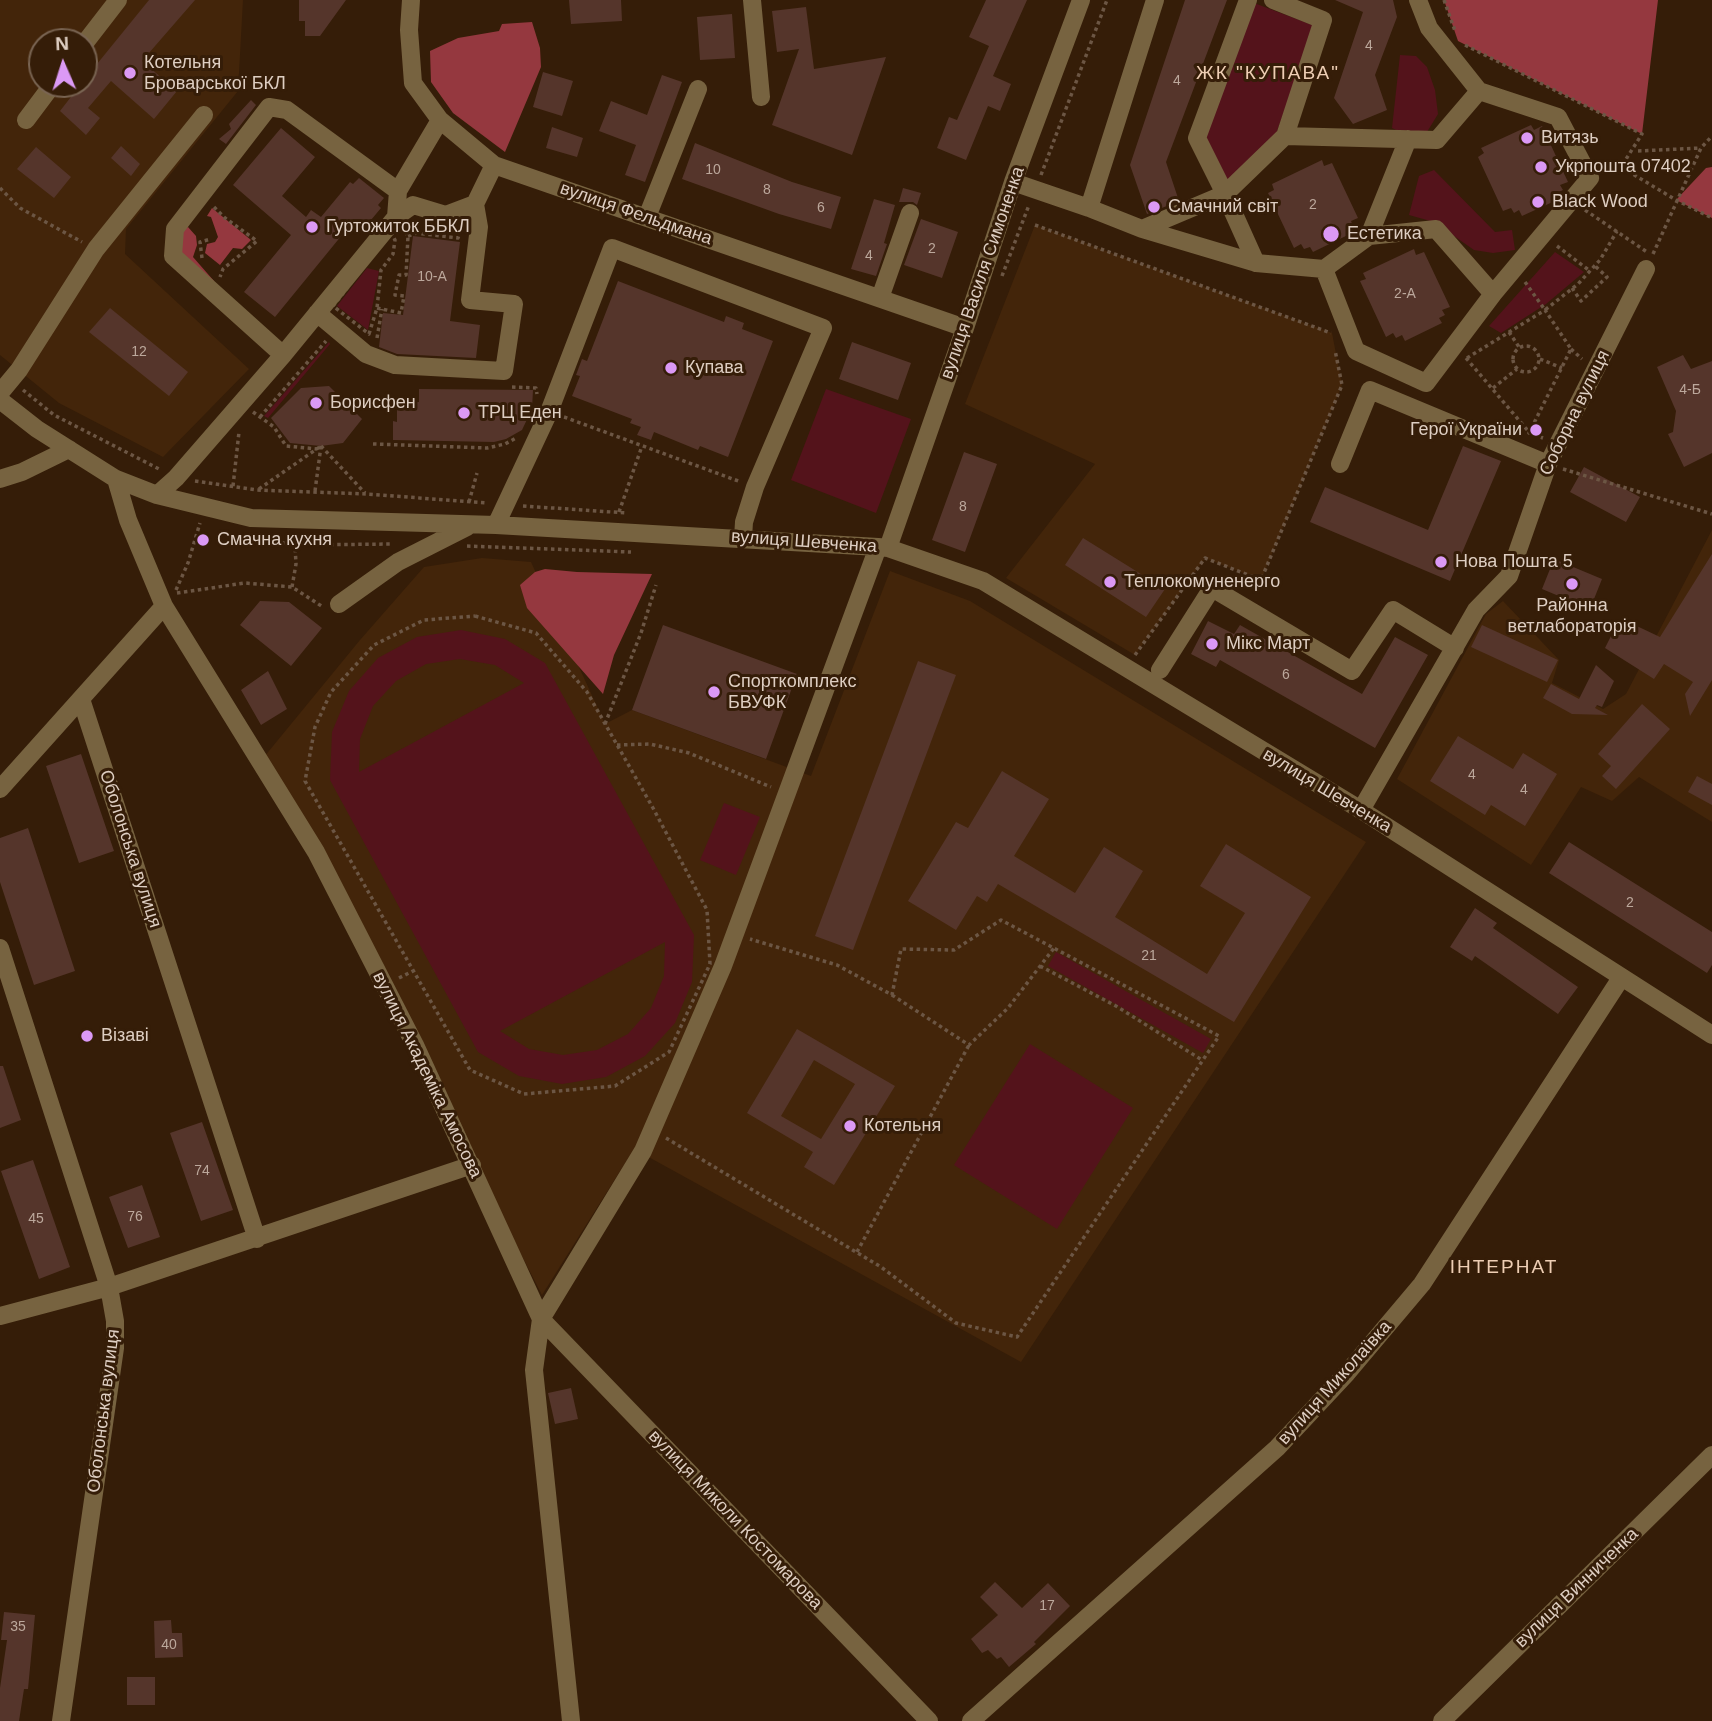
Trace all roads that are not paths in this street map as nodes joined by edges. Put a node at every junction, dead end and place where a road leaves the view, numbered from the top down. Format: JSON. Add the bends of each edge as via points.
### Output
{"nodes":[{"id":1,"x":118,"y":0,"type":"edge"},
{"id":2,"x":411,"y":0,"type":"edge"},
{"id":3,"x":752,"y":0,"type":"edge"},
{"id":4,"x":1081,"y":0,"type":"edge"},
{"id":5,"x":1155,"y":0,"type":"edge"},
{"id":6,"x":1248,"y":0,"type":"edge"},
{"id":7,"x":1273,"y":0,"type":"edge"},
{"id":8,"x":1418,"y":0,"type":"edge"},
{"id":9,"x":96,"y":28,"type":"edge"},
{"id":10,"x":698,"y":89,"type":"dead end"},
{"id":11,"x":1479,"y":91,"type":"junction"},
{"id":12,"x":761,"y":97,"type":"dead end"},
{"id":13,"x":42,"y":98,"type":"edge"},
{"id":14,"x":204,"y":115,"type":"dead end"},
{"id":15,"x":26,"y":120,"type":"dead end"},
{"id":16,"x":440,"y":120,"type":"junction"},
{"id":17,"x":1285,"y":136,"type":"junction"},
{"id":18,"x":1408,"y":139,"type":"junction"},
{"id":19,"x":494,"y":165,"type":"junction"},
{"id":20,"x":1013,"y":182,"type":"junction"},
{"id":21,"x":398,"y":191,"type":"junction"},
{"id":22,"x":1225,"y":194,"type":"junction"},
{"id":23,"x":475,"y":204,"type":"junction"},
{"id":24,"x":1089,"y":208,"type":"junction"},
{"id":25,"x":910,"y":213,"type":"dead end"},
{"id":26,"x":396,"y":217,"type":"junction"},
{"id":27,"x":647,"y":217,"type":"junction"},
{"id":28,"x":1142,"y":229,"type":"junction"},
{"id":29,"x":1369,"y":236,"type":"junction"},
{"id":30,"x":1256,"y":263,"type":"junction"},
{"id":31,"x":1649,"y":263,"type":"road end"},
{"id":32,"x":1324,"y":269,"type":"junction"},
{"id":33,"x":1493,"y":294,"type":"junction"},
{"id":34,"x":880,"y":298,"type":"junction"},
{"id":35,"x":317,"y":313,"type":"junction"},
{"id":36,"x":965,"y":328,"type":"junction"},
{"id":37,"x":283,"y":355,"type":"junction"},
{"id":38,"x":6,"y":386,"type":"edge"},
{"id":39,"x":0,"y":400,"type":"edge"},
{"id":40,"x":69,"y":449,"type":"junction"},
{"id":41,"x":1340,"y":464,"type":"dead end"},
{"id":42,"x":1548,"y":464,"type":"junction"},
{"id":43,"x":0,"y":479,"type":"edge"},
{"id":44,"x":116,"y":479,"type":"junction"},
{"id":45,"x":157,"y":495,"type":"junction"},
{"id":46,"x":470,"y":525,"type":"junction"},
{"id":47,"x":496,"y":525,"type":"junction"},
{"id":48,"x":743,"y":538,"type":"junction"},
{"id":49,"x":883,"y":547,"type":"junction"},
{"id":50,"x":173,"y":601,"type":"junction"},
{"id":51,"x":339,"y":604,"type":"road end"},
{"id":52,"x":1455,"y":648,"type":"junction"},
{"id":53,"x":1160,"y":670,"type":"road end"},
{"id":54,"x":81,"y":699,"type":"junction"},
{"id":55,"x":0,"y":789,"type":"edge"},
{"id":56,"x":1361,"y":810,"type":"junction"},
{"id":57,"x":1,"y":954,"type":"edge"},
{"id":58,"x":1621,"y":978,"type":"junction"},
{"id":59,"x":1712,"y":1035,"type":"edge"},
{"id":60,"x":471,"y":1166,"type":"junction"},
{"id":61,"x":257,"y":1239,"type":"junction"},
{"id":62,"x":109,"y":1287,"type":"junction"},
{"id":63,"x":0,"y":1316,"type":"edge"},
{"id":64,"x":541,"y":1319,"type":"junction"},
{"id":65,"x":1712,"y":1455,"type":"edge"},
{"id":66,"x":61,"y":1721,"type":"edge"},
{"id":67,"x":571,"y":1721,"type":"edge"},
{"id":68,"x":929,"y":1721,"type":"edge"},
{"id":69,"x":971,"y":1721,"type":"edge"},
{"id":70,"x":1442,"y":1721,"type":"edge"}],
"edges":[{"from":1,"to":9,"type":"street"},
{"from":2,"to":16,"type":"street","name":"вулиця Фельдмана","via":[[413,83]]},
{"from":3,"to":12,"type":"street"},
{"from":4,"to":20,"type":"street","name":"вулиця Василя Симоненка"},
{"from":5,"to":24,"type":"street"},
{"from":6,"to":22,"type":"street","via":[[1197,138]]},
{"from":7,"to":17,"type":"street","via":[[1323,20]]},
{"from":8,"to":11,"type":"street","via":[[1429,28]]},
{"from":10,"to":27,"type":"street"},
{"from":11,"to":18,"type":"street","via":[[1437,140]]},
{"from":11,"to":33,"type":"street","via":[[1558,117],[1590,178],[1579,205]]},
{"from":13,"to":15,"type":"street"},
{"from":14,"to":38,"type":"street","via":[[96,249]]},
{"from":16,"to":19,"type":"street","name":"вулиця Фельдмана"},
{"from":16,"to":21,"type":"street"},
{"from":17,"to":18,"type":"street"},
{"from":17,"to":22,"type":"street"},
{"from":18,"to":29,"type":"street"},
{"from":19,"to":23,"type":"street"},
{"from":19,"to":27,"type":"street","name":"вулиця Фельдмана"},
{"from":20,"to":24,"type":"street"},
{"from":20,"to":36,"type":"street","name":"вулиця Василя Симоненка"},
{"from":21,"to":26,"type":"street"},
{"from":21,"to":37,"type":"street","via":[[287,110],[269,107],[174,229],[173,256],[216,284]]},
{"from":22,"to":28,"type":"street"},
{"from":22,"to":30,"type":"street"},
{"from":23,"to":26,"type":"street","via":[[446,215],[413,205]]},
{"from":23,"to":35,"type":"street","via":[[479,227],[470,300],[514,304],[504,371],[395,365],[366,354]]},
{"from":24,"to":28,"type":"street"},
{"from":25,"to":34,"type":"street"},
{"from":26,"to":35,"type":"street"},
{"from":27,"to":34,"type":"street","name":"вулиця Фельдмана"},
{"from":28,"to":30,"type":"street"},
{"from":29,"to":32,"type":"street"},
{"from":29,"to":33,"type":"street","via":[[1436,229]]},
{"from":30,"to":32,"type":"street"},
{"from":31,"to":42,"type":"street","name":"Соборна вулиця"},
{"from":32,"to":33,"type":"street","via":[[1356,351],[1426,383]]},
{"from":34,"to":36,"type":"street","name":"вулиця Фельдмана"},
{"from":35,"to":37,"type":"street"},
{"from":36,"to":49,"type":"street","name":"вулиця Василя Симоненка"},
{"from":37,"to":45,"type":"street"},
{"from":39,"to":40,"type":"street","name":"вулиця Шевченка"},
{"from":40,"to":43,"type":"street"},
{"from":40,"to":44,"type":"street","name":"вулиця Шевченка"},
{"from":41,"to":42,"type":"street","via":[[1370,390]]},
{"from":42,"to":52,"type":"street","name":"Соборна вулиця","via":[[1509,576],[1476,610]]},
{"from":44,"to":45,"type":"street","name":"вулиця Шевченка"},
{"from":44,"to":50,"type":"street","name":"вулиця Академіка Амосова","via":[[128,520]]},
{"from":45,"to":46,"type":"street","name":"вулиця Шевченка","via":[[251,518]]},
{"from":46,"to":47,"type":"street","name":"вулиця Шевченка"},
{"from":46,"to":51,"type":"street","via":[[398,562]]},
{"from":47,"to":48,"type":"street","name":"вулиця Шевченка"},
{"from":47,"to":48,"type":"street","via":[[549,412],[612,248],[823,328],[755,487]]},
{"from":48,"to":49,"type":"street","name":"вулиця Шевченка"},
{"from":49,"to":56,"type":"street","name":"вулиця Шевченка","via":[[983,582]]},
{"from":49,"to":64,"type":"street","name":"вулиця Василя Симоненка","via":[[734,934],[653,1129]]},
{"from":50,"to":54,"type":"street"},
{"from":50,"to":60,"type":"street","name":"вулиця Академіка Амосова","via":[[316,852]]},
{"from":52,"to":53,"type":"street","via":[[1394,610],[1352,671],[1212,588]]},
{"from":52,"to":56,"type":"street","name":"Соборна вулиця"},
{"from":54,"to":55,"type":"street"},
{"from":54,"to":61,"type":"street","name":"Оболонська вулиця"},
{"from":56,"to":58,"type":"street","name":"вулиця Шевченка"},
{"from":57,"to":62,"type":"street","name":"Оболонська вулиця"},
{"from":58,"to":59,"type":"street","name":"вулиця Шевченка"},
{"from":58,"to":69,"type":"street","name":"вулиця Миколаївка","via":[[1422,1284],[1347,1373],[1278,1448]]},
{"from":60,"to":61,"type":"street"},
{"from":60,"to":64,"type":"street","name":"вулиця Академіка Амосова"},
{"from":61,"to":62,"type":"street"},
{"from":62,"to":63,"type":"street"},
{"from":62,"to":66,"type":"street","name":"Оболонська вулиця","via":[[115,1348]]},
{"from":64,"to":67,"type":"street","via":[[534,1370]]},
{"from":64,"to":68,"type":"street","name":"вулиця Миколи Костомарова"},
{"from":65,"to":70,"type":"street","name":"вулиця Винниченка"}]}
